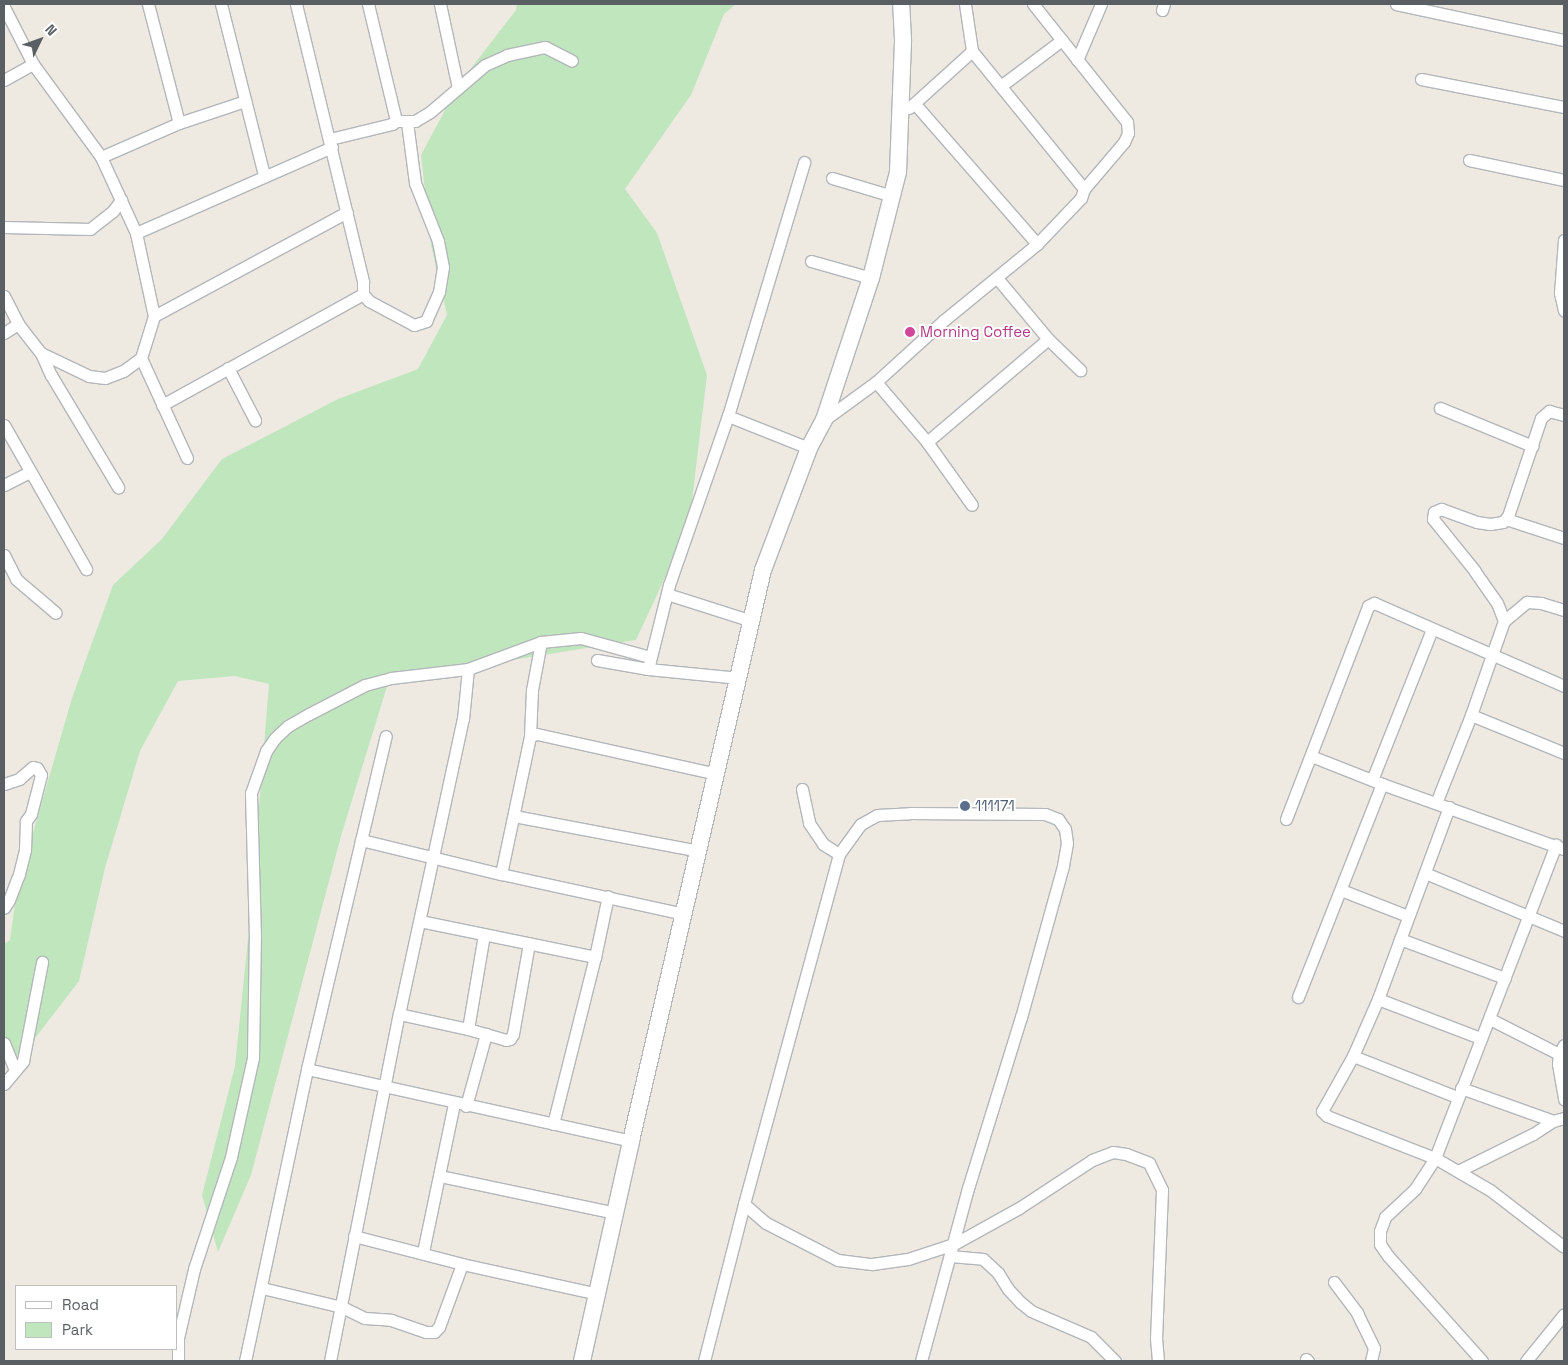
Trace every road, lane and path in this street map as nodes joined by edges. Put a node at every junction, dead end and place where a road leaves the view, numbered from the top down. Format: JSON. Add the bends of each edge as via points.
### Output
{"nodes":[{"id":1,"x":148,"y":4,"type":"edge"},
{"id":2,"x":221,"y":4,"type":"edge"},
{"id":3,"x":296,"y":4,"type":"edge"},
{"id":4,"x":368,"y":4,"type":"edge"},
{"id":5,"x":440,"y":4,"type":"edge"},
{"id":6,"x":901,"y":4,"type":"edge"},
{"id":7,"x":965,"y":4,"type":"edge"},
{"id":8,"x":1033,"y":4,"type":"edge"},
{"id":9,"x":1101,"y":4,"type":"edge"},
{"id":10,"x":1396,"y":4,"type":"edge"},
{"id":11,"x":4,"y":7,"type":"edge"},
{"id":12,"x":1062,"y":40,"type":"junction"},
{"id":13,"x":1564,"y":40,"type":"edge"},
{"id":14,"x":972,"y":51,"type":"junction"},
{"id":15,"x":1077,"y":60,"type":"junction"},
{"id":16,"x":572,"y":61,"type":"dead end"},
{"id":17,"x":33,"y":64,"type":"junction"},
{"id":18,"x":1421,"y":79,"type":"dead end"},
{"id":19,"x":4,"y":80,"type":"edge"},
{"id":20,"x":1002,"y":86,"type":"junction"},
{"id":21,"x":458,"y":88,"type":"junction"},
{"id":22,"x":245,"y":101,"type":"junction"},
{"id":23,"x":1564,"y":107,"type":"edge"},
{"id":24,"x":908,"y":109,"type":"junction"},
{"id":25,"x":401,"y":122,"type":"junction"},
{"id":26,"x":178,"y":123,"type":"junction"},
{"id":27,"x":331,"y":143,"type":"junction"},
{"id":28,"x":101,"y":157,"type":"junction"},
{"id":29,"x":1468,"y":160,"type":"dead end"},
{"id":30,"x":804,"y":162,"type":"dead end"},
{"id":31,"x":264,"y":176,"type":"junction"},
{"id":32,"x":832,"y":178,"type":"dead end"},
{"id":33,"x":1564,"y":180,"type":"edge"},
{"id":34,"x":1084,"y":188,"type":"junction"},
{"id":35,"x":892,"y":196,"type":"junction"},
{"id":36,"x":121,"y":200,"type":"junction"},
{"id":37,"x":347,"y":212,"type":"junction"},
{"id":38,"x":4,"y":227,"type":"edge"},
{"id":39,"x":136,"y":233,"type":"junction"},
{"id":40,"x":1564,"y":240,"type":"edge"},
{"id":41,"x":1037,"y":244,"type":"junction"},
{"id":42,"x":811,"y":261,"type":"dead end"},
{"id":43,"x":871,"y":278,"type":"junction"},
{"id":44,"x":997,"y":278,"type":"junction"},
{"id":45,"x":1562,"y":282,"type":"edge"},
{"id":46,"x":363,"y":294,"type":"junction"},
{"id":47,"x":4,"y":296,"type":"edge"},
{"id":48,"x":1564,"y":311,"type":"edge"},
{"id":49,"x":154,"y":316,"type":"junction"},
{"id":50,"x":18,"y":324,"type":"junction"},
{"id":51,"x":4,"y":333,"type":"edge"},
{"id":52,"x":1048,"y":339,"type":"junction"},
{"id":53,"x":41,"y":353,"type":"junction"},
{"id":54,"x":141,"y":358,"type":"junction"},
{"id":55,"x":228,"y":368,"type":"junction"},
{"id":56,"x":1080,"y":370,"type":"dead end"},
{"id":57,"x":876,"y":382,"type":"junction"},
{"id":58,"x":162,"y":405,"type":"junction"},
{"id":59,"x":1440,"y":408,"type":"dead end"},
{"id":60,"x":1564,"y":415,"type":"edge"},
{"id":61,"x":728,"y":416,"type":"junction"},
{"id":62,"x":255,"y":420,"type":"dead end"},
{"id":63,"x":824,"y":420,"type":"junction"},
{"id":64,"x":4,"y":425,"type":"edge"},
{"id":65,"x":927,"y":442,"type":"junction"},
{"id":66,"x":1532,"y":446,"type":"junction"},
{"id":67,"x":809,"y":448,"type":"junction"},
{"id":68,"x":187,"y":458,"type":"dead end"},
{"id":69,"x":30,"y":472,"type":"junction"},
{"id":70,"x":4,"y":486,"type":"edge"},
{"id":71,"x":118,"y":486,"type":"dead end"},
{"id":72,"x":972,"y":504,"type":"dead end"},
{"id":73,"x":1506,"y":519,"type":"junction"},
{"id":74,"x":1564,"y":538,"type":"edge"},
{"id":75,"x":4,"y":555,"type":"edge"},
{"id":76,"x":86,"y":569,"type":"dead end"},
{"id":77,"x":666,"y":594,"type":"junction"},
{"id":78,"x":1564,"y":610,"type":"edge"},
{"id":79,"x":56,"y":612,"type":"dead end"},
{"id":80,"x":1504,"y":620,"type":"junction"},
{"id":81,"x":752,"y":621,"type":"junction"},
{"id":82,"x":1432,"y":629,"type":"junction"},
{"id":83,"x":542,"y":642,"type":"junction"},
{"id":84,"x":1493,"y":654,"type":"junction"},
{"id":85,"x":596,"y":660,"type":"dead end"},
{"id":86,"x":649,"y":663,"type":"junction"},
{"id":87,"x":468,"y":669,"type":"junction"},
{"id":88,"x":740,"y":678,"type":"junction"},
{"id":89,"x":1564,"y":686,"type":"edge"},
{"id":90,"x":1471,"y":715,"type":"junction"},
{"id":91,"x":386,"y":736,"type":"dead end"},
{"id":92,"x":530,"y":736,"type":"junction"},
{"id":93,"x":1564,"y":753,"type":"edge"},
{"id":94,"x":1311,"y":756,"type":"junction"},
{"id":95,"x":718,"y":774,"type":"junction"},
{"id":96,"x":1377,"y":782,"type":"junction"},
{"id":97,"x":4,"y":784,"type":"edge"},
{"id":98,"x":802,"y":789,"type":"dead end"},
{"id":99,"x":1436,"y":803,"type":"junction"},
{"id":100,"x":1449,"y":807,"type":"junction"},
{"id":101,"x":514,"y":816,"type":"junction"},
{"id":102,"x":1286,"y":819,"type":"dead end"},
{"id":103,"x":361,"y":840,"type":"junction"},
{"id":104,"x":1560,"y":847,"type":"edge"},
{"id":105,"x":699,"y":851,"type":"junction"},
{"id":106,"x":839,"y":854,"type":"junction"},
{"id":107,"x":434,"y":858,"type":"junction"},
{"id":108,"x":1425,"y":873,"type":"junction"},
{"id":109,"x":501,"y":874,"type":"junction"},
{"id":110,"x":1341,"y":890,"type":"junction"},
{"id":111,"x":608,"y":896,"type":"junction"},
{"id":112,"x":4,"y":908,"type":"edge"},
{"id":113,"x":685,"y":914,"type":"junction"},
{"id":114,"x":1528,"y":915,"type":"junction"},
{"id":115,"x":1408,"y":916,"type":"junction"},
{"id":116,"x":420,"y":921,"type":"junction"},
{"id":117,"x":1564,"y":931,"type":"edge"},
{"id":118,"x":484,"y":934,"type":"junction"},
{"id":119,"x":1400,"y":939,"type":"junction"},
{"id":120,"x":530,"y":943,"type":"junction"},
{"id":121,"x":595,"y":958,"type":"junction"},
{"id":122,"x":42,"y":962,"type":"dead end"},
{"id":123,"x":1505,"y":978,"type":"junction"},
{"id":124,"x":1298,"y":997,"type":"dead end"},
{"id":125,"x":1378,"y":999,"type":"junction"},
{"id":126,"x":399,"y":1014,"type":"junction"},
{"id":127,"x":1490,"y":1019,"type":"junction"},
{"id":128,"x":468,"y":1029,"type":"junction"},
{"id":129,"x":486,"y":1034,"type":"junction"},
{"id":130,"x":1480,"y":1038,"type":"junction"},
{"id":131,"x":4,"y":1044,"type":"edge"},
{"id":132,"x":1562,"y":1049,"type":"edge"},
{"id":133,"x":1352,"y":1056,"type":"junction"},
{"id":134,"x":306,"y":1069,"type":"junction"},
{"id":135,"x":15,"y":1070,"type":"junction"},
{"id":136,"x":4,"y":1084,"type":"edge"},
{"id":137,"x":384,"y":1088,"type":"junction"},
{"id":138,"x":1459,"y":1092,"type":"junction"},
{"id":139,"x":1564,"y":1099,"type":"edge"},
{"id":140,"x":454,"y":1104,"type":"junction"},
{"id":141,"x":466,"y":1106,"type":"junction"},
{"id":142,"x":1564,"y":1118,"type":"edge"},
{"id":143,"x":1552,"y":1121,"type":"junction"},
{"id":144,"x":553,"y":1124,"type":"junction"},
{"id":145,"x":631,"y":1141,"type":"junction"},
{"id":146,"x":1436,"y":1158,"type":"junction"},
{"id":147,"x":1458,"y":1171,"type":"junction"},
{"id":148,"x":440,"y":1176,"type":"junction"},
{"id":149,"x":744,"y":1204,"type":"junction"},
{"id":150,"x":616,"y":1213,"type":"junction"},
{"id":151,"x":354,"y":1236,"type":"junction"},
{"id":152,"x":954,"y":1244,"type":"junction"},
{"id":153,"x":1564,"y":1247,"type":"edge"},
{"id":154,"x":423,"y":1252,"type":"junction"},
{"id":155,"x":950,"y":1256,"type":"junction"},
{"id":156,"x":462,"y":1264,"type":"junction"},
{"id":157,"x":1334,"y":1282,"type":"dead end"},
{"id":158,"x":262,"y":1288,"type":"junction"},
{"id":159,"x":599,"y":1294,"type":"junction"},
{"id":160,"x":342,"y":1307,"type":"junction"},
{"id":161,"x":1564,"y":1314,"type":"edge"},
{"id":162,"x":178,"y":1361,"type":"edge"},
{"id":163,"x":244,"y":1361,"type":"edge"},
{"id":164,"x":330,"y":1361,"type":"edge"},
{"id":165,"x":582,"y":1361,"type":"edge"},
{"id":166,"x":704,"y":1361,"type":"edge"},
{"id":167,"x":921,"y":1361,"type":"edge"},
{"id":168,"x":1115,"y":1361,"type":"edge"},
{"id":169,"x":1158,"y":1361,"type":"edge"},
{"id":170,"x":1371,"y":1361,"type":"edge"},
{"id":171,"x":1482,"y":1361,"type":"edge"},
{"id":172,"x":1526,"y":1361,"type":"edge"}],
"edges":[{"from":1,"to":26,"type":"street"},
{"from":2,"to":22,"type":"street"},
{"from":3,"to":27,"type":"street"},
{"from":4,"to":25,"type":"street"},
{"from":5,"to":21,"type":"street"},
{"from":6,"to":24,"type":"street"},
{"from":7,"to":14,"type":"street"},
{"from":8,"to":12,"type":"street"},
{"from":9,"to":15,"type":"street"},
{"from":10,"to":13,"type":"street"},
{"from":11,"to":17,"type":"street"},
{"from":12,"to":15,"type":"street"},
{"from":12,"to":20,"type":"street"},
{"from":14,"to":20,"type":"street"},
{"from":14,"to":24,"type":"street"},
{"from":15,"to":34,"type":"street","via":[[1127,122],[1128,134]]},
{"from":16,"to":21,"type":"street","via":[[545,47],[529,49],[485,65]]},
{"from":17,"to":19,"type":"street"},
{"from":17,"to":28,"type":"street"},
{"from":18,"to":23,"type":"street"},
{"from":20,"to":34,"type":"street"},
{"from":21,"to":25,"type":"street","via":[[415,121]]},
{"from":22,"to":26,"type":"street"},
{"from":22,"to":31,"type":"street"},
{"from":24,"to":35,"type":"street"},
{"from":24,"to":41,"type":"street"},
{"from":25,"to":27,"type":"street"},
{"from":25,"to":46,"type":"street","via":[[415,183],[438,241],[442,267],[439,292],[426,322],[414,325],[369,301]]},
{"from":26,"to":28,"type":"street"},
{"from":27,"to":31,"type":"street"},
{"from":27,"to":37,"type":"street"},
{"from":28,"to":36,"type":"street"},
{"from":29,"to":33,"type":"street"},
{"from":30,"to":61,"type":"street"},
{"from":31,"to":39,"type":"street"},
{"from":32,"to":35,"type":"street"},
{"from":34,"to":41,"type":"street","via":[[1081,198]]},
{"from":35,"to":43,"type":"street"},
{"from":36,"to":38,"type":"street","via":[[90,230]]},
{"from":36,"to":39,"type":"street"},
{"from":37,"to":46,"type":"street","via":[[364,282]]},
{"from":37,"to":49,"type":"street"},
{"from":39,"to":49,"type":"street"},
{"from":40,"to":45,"type":"street"},
{"from":41,"to":44,"type":"street"},
{"from":42,"to":43,"type":"street"},
{"from":43,"to":63,"type":"street"},
{"from":44,"to":52,"type":"street"},
{"from":44,"to":57,"type":"street","via":[[943,321]]},
{"from":45,"to":48,"type":"street"},
{"from":46,"to":55,"type":"street"},
{"from":47,"to":50,"type":"street"},
{"from":49,"to":54,"type":"street"},
{"from":50,"to":51,"type":"street"},
{"from":50,"to":53,"type":"street"},
{"from":52,"to":56,"type":"street"},
{"from":52,"to":65,"type":"street"},
{"from":53,"to":54,"type":"street","via":[[89,376],[105,378],[123,371]]},
{"from":53,"to":71,"type":"street"},
{"from":54,"to":58,"type":"street"},
{"from":55,"to":58,"type":"street"},
{"from":55,"to":62,"type":"street"},
{"from":57,"to":63,"type":"street"},
{"from":57,"to":65,"type":"street"},
{"from":58,"to":68,"type":"street"},
{"from":59,"to":66,"type":"street"},
{"from":60,"to":66,"type":"street","via":[[1545,414]]},
{"from":61,"to":67,"type":"street"},
{"from":61,"to":77,"type":"street"},
{"from":63,"to":67,"type":"street"},
{"from":64,"to":69,"type":"street"},
{"from":65,"to":72,"type":"street"},
{"from":66,"to":73,"type":"street"},
{"from":67,"to":81,"type":"street","via":[[763,570]]},
{"from":69,"to":70,"type":"street"},
{"from":69,"to":76,"type":"street"},
{"from":73,"to":74,"type":"street"},
{"from":73,"to":80,"type":"street","via":[[1490,524],[1477,522],[1441,509],[1434,512],[1433,519],[1484,583]]},
{"from":75,"to":79,"type":"street","via":[[16,578]]},
{"from":77,"to":81,"type":"street"},
{"from":77,"to":86,"type":"street"},
{"from":78,"to":80,"type":"street","via":[[1527,602]]},
{"from":80,"to":84,"type":"street"},
{"from":81,"to":88,"type":"street"},
{"from":82,"to":84,"type":"street"},
{"from":82,"to":94,"type":"street","via":[[1380,605],[1368,606]]},
{"from":82,"to":96,"type":"street"},
{"from":83,"to":86,"type":"street","via":[[581,638]]},
{"from":83,"to":87,"type":"street"},
{"from":83,"to":92,"type":"street","via":[[532,690]]},
{"from":84,"to":89,"type":"street"},
{"from":84,"to":90,"type":"street"},
{"from":85,"to":86,"type":"street"},
{"from":86,"to":88,"type":"street"},
{"from":87,"to":107,"type":"street","via":[[463,718]]},
{"from":87,"to":162,"type":"street","via":[[391,678],[365,685],[288,726],[275,738],[259,767],[251,792],[255,937],[253,1058],[231,1157],[194,1269],[178,1338]]},
{"from":88,"to":95,"type":"street"},
{"from":90,"to":93,"type":"street"},
{"from":90,"to":99,"type":"street"},
{"from":91,"to":103,"type":"street"},
{"from":92,"to":95,"type":"street","via":[[537,734]]},
{"from":92,"to":101,"type":"street"},
{"from":94,"to":96,"type":"street"},
{"from":94,"to":102,"type":"street"},
{"from":95,"to":105,"type":"street"},
{"from":96,"to":99,"type":"street"},
{"from":96,"to":110,"type":"street"},
{"from":97,"to":112,"type":"street","via":[[19,779],[33,768],[37,768],[41,775],[31,814],[26,821],[25,850],[19,874]]},
{"from":98,"to":106,"type":"street","via":[[809,822],[822,844]]},
{"from":99,"to":100,"type":"street"},
{"from":100,"to":104,"type":"street"},
{"from":100,"to":108,"type":"street"},
{"from":101,"to":105,"type":"street"},
{"from":101,"to":109,"type":"street"},
{"from":103,"to":107,"type":"street"},
{"from":103,"to":134,"type":"street"},
{"from":104,"to":114,"type":"street"},
{"from":105,"to":113,"type":"street"},
{"from":106,"to":149,"type":"street"},
{"from":106,"to":152,"type":"street","via":[[861,824],[878,815],[1045,814],[1058,819],[1065,829],[1067,843],[1063,866]]},
{"from":107,"to":109,"type":"street"},
{"from":107,"to":116,"type":"street"},
{"from":108,"to":114,"type":"street"},
{"from":108,"to":115,"type":"street"},
{"from":109,"to":111,"type":"street"},
{"from":110,"to":115,"type":"street"},
{"from":110,"to":124,"type":"street"},
{"from":111,"to":113,"type":"street"},
{"from":111,"to":121,"type":"street"},
{"from":113,"to":145,"type":"street"},
{"from":114,"to":117,"type":"street"},
{"from":114,"to":123,"type":"street"},
{"from":115,"to":119,"type":"street"},
{"from":116,"to":118,"type":"street"},
{"from":116,"to":126,"type":"street"},
{"from":118,"to":120,"type":"street"},
{"from":118,"to":128,"type":"street"},
{"from":119,"to":123,"type":"street"},
{"from":119,"to":125,"type":"street"},
{"from":120,"to":121,"type":"street"},
{"from":120,"to":129,"type":"street","via":[[512,1037],[506,1040]]},
{"from":121,"to":144,"type":"street"},
{"from":122,"to":135,"type":"street","via":[[23,1062]]},
{"from":123,"to":127,"type":"street"},
{"from":125,"to":130,"type":"street"},
{"from":125,"to":133,"type":"street"},
{"from":126,"to":128,"type":"street"},
{"from":126,"to":137,"type":"street"},
{"from":127,"to":130,"type":"street"},
{"from":127,"to":132,"type":"street"},
{"from":128,"to":129,"type":"street"},
{"from":129,"to":141,"type":"street"},
{"from":130,"to":138,"type":"street"},
{"from":131,"to":135,"type":"street"},
{"from":132,"to":139,"type":"street","via":[[1560,1083]]},
{"from":133,"to":138,"type":"street"},
{"from":133,"to":146,"type":"street","via":[[1322,1111],[1327,1116]]},
{"from":134,"to":137,"type":"street"},
{"from":134,"to":158,"type":"street"},
{"from":135,"to":136,"type":"street"},
{"from":137,"to":140,"type":"street"},
{"from":137,"to":151,"type":"street"},
{"from":138,"to":143,"type":"street"},
{"from":138,"to":146,"type":"street"},
{"from":140,"to":141,"type":"street"},
{"from":140,"to":148,"type":"street"},
{"from":141,"to":144,"type":"street"},
{"from":142,"to":143,"type":"street"},
{"from":143,"to":147,"type":"street","via":[[1533,1134]]},
{"from":144,"to":145,"type":"street"},
{"from":145,"to":150,"type":"street"},
{"from":146,"to":147,"type":"street"},
{"from":146,"to":171,"type":"street","via":[[1415,1189],[1385,1217],[1380,1244]]},
{"from":147,"to":153,"type":"street","via":[[1490,1190]]},
{"from":148,"to":150,"type":"street"},
{"from":148,"to":154,"type":"street"},
{"from":149,"to":152,"type":"street","via":[[766,1223],[838,1260],[872,1264],[908,1259]]},
{"from":149,"to":166,"type":"street"},
{"from":150,"to":159,"type":"street"},
{"from":151,"to":154,"type":"street"},
{"from":151,"to":160,"type":"street"},
{"from":152,"to":155,"type":"street"},
{"from":152,"to":169,"type":"street","via":[[1019,1208],[1092,1160],[1113,1152],[1149,1163],[1162,1190],[1156,1338]]},
{"from":154,"to":156,"type":"street"},
{"from":155,"to":167,"type":"street"},
{"from":155,"to":168,"type":"street","via":[[983,1259],[1031,1311],[1092,1337]]},
{"from":156,"to":159,"type":"street"},
{"from":156,"to":160,"type":"street","via":[[439,1327],[434,1332],[391,1320],[364,1318]]},
{"from":157,"to":170,"type":"street","via":[[1357,1313],[1374,1348]]},
{"from":158,"to":160,"type":"street"},
{"from":158,"to":163,"type":"street"},
{"from":159,"to":165,"type":"street"},
{"from":160,"to":164,"type":"street"},
{"from":161,"to":172,"type":"street"}]}
